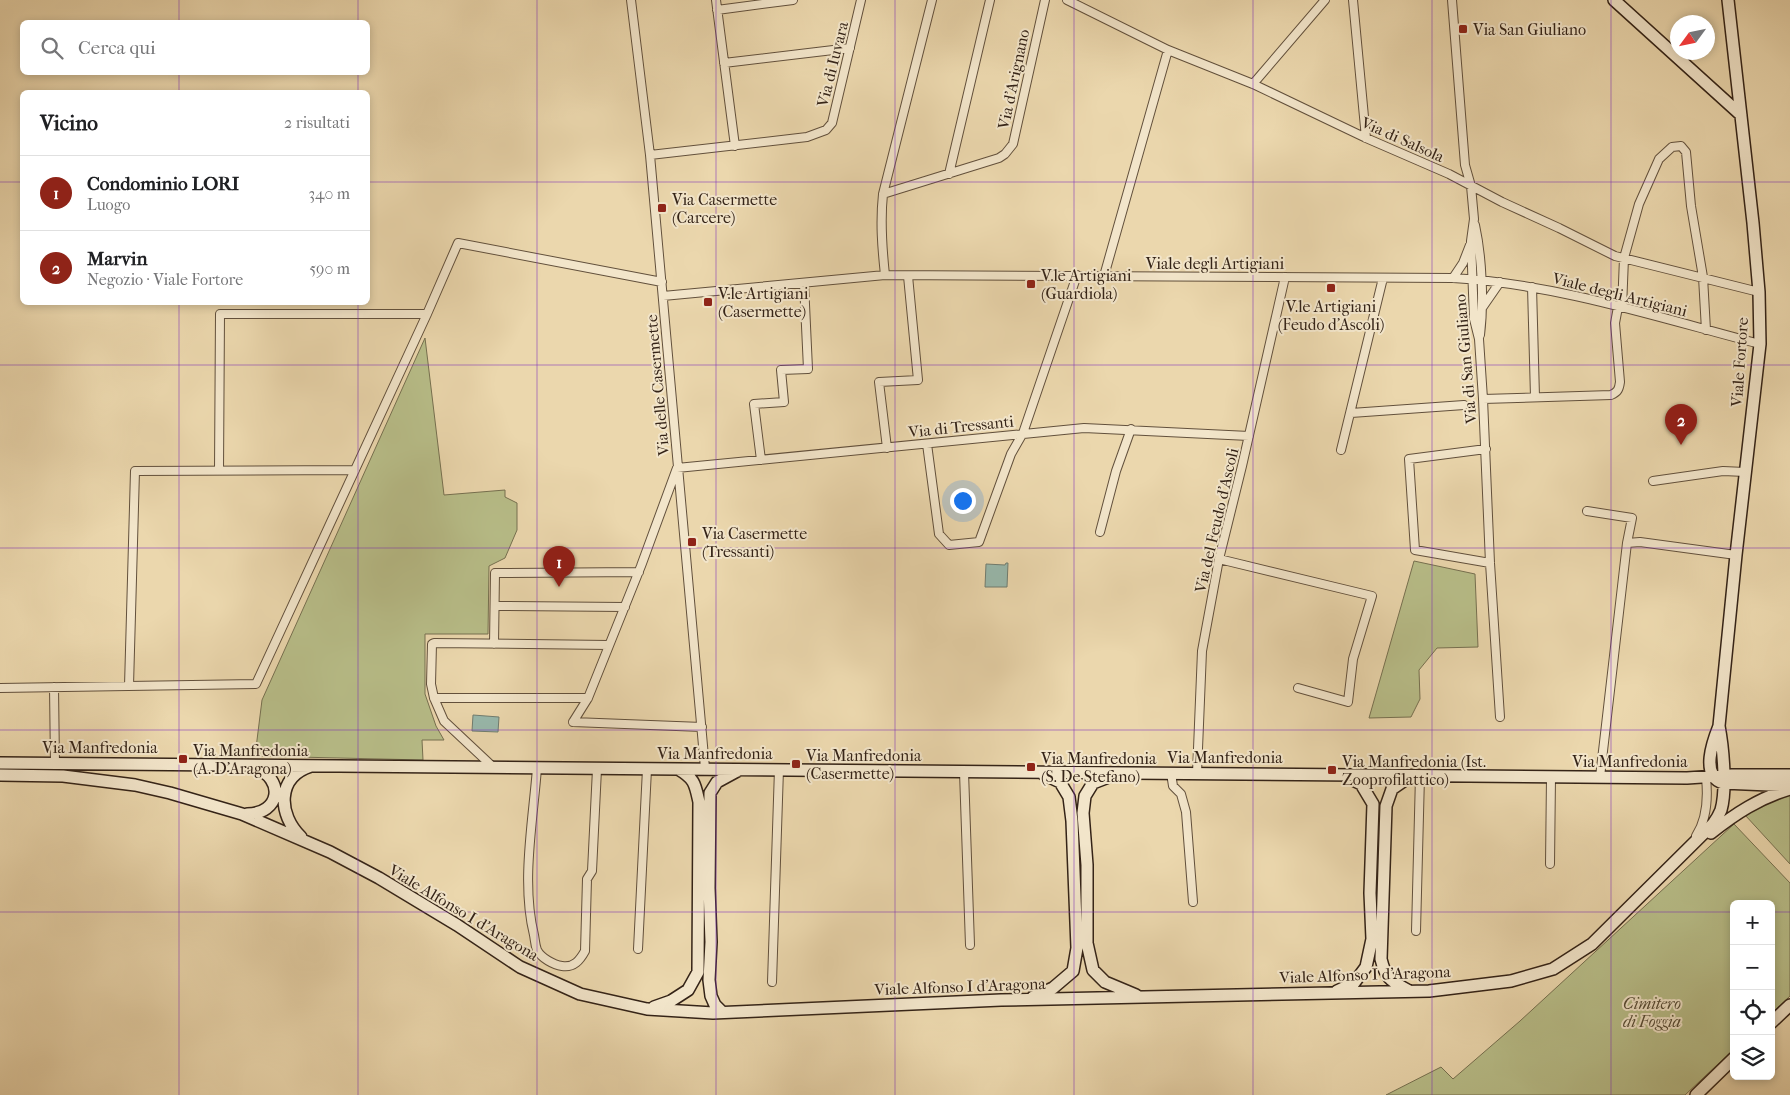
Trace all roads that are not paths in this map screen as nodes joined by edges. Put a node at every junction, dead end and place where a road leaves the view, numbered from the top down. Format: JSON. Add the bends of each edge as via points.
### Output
{"nodes":[{"id":1,"x":631,"y":0,"type":"edge"},
{"id":2,"x":716,"y":0,"type":"edge"},
{"id":3,"x":793,"y":0,"type":"edge"},
{"id":4,"x":862,"y":0,"type":"edge"},
{"id":5,"x":932,"y":0,"type":"edge"},
{"id":6,"x":990,"y":0,"type":"edge"},
{"id":7,"x":1045,"y":0,"type":"edge"},
{"id":8,"x":1325,"y":0,"type":"edge"},
{"id":9,"x":1353,"y":0,"type":"edge"},
{"id":10,"x":1452,"y":0,"type":"edge"},
{"id":11,"x":1614,"y":0,"type":"edge"},
{"id":12,"x":1728,"y":0,"type":"edge"},
{"id":13,"x":1073,"y":1,"type":"edge"},
{"id":14,"x":717,"y":10,"type":"junction"},
{"id":15,"x":850,"y":48,"type":"junction"},
{"id":16,"x":1168,"y":50,"type":"junction"},
{"id":17,"x":724,"y":63,"type":"junction"},
{"id":18,"x":1252,"y":84,"type":"junction"},
{"id":19,"x":1741,"y":115,"type":"junction"},
{"id":20,"x":1366,"y":138,"type":"junction"},
{"id":21,"x":736,"y":146,"type":"junction"},
{"id":22,"x":650,"y":155,"type":"junction"},
{"id":23,"x":948,"y":174,"type":"junction"},
{"id":24,"x":1471,"y":186,"type":"junction"},
{"id":25,"x":883,"y":194,"type":"junction"},
{"id":26,"x":1474,"y":219,"type":"junction"},
{"id":27,"x":1471,"y":241,"type":"junction"},
{"id":28,"x":1624,"y":258,"type":"junction"},
{"id":29,"x":885,"y":275,"type":"junction"},
{"id":30,"x":1076,"y":275,"type":"junction"},
{"id":31,"x":908,"y":276,"type":"junction"},
{"id":32,"x":1104,"y":276,"type":"junction"},
{"id":33,"x":1285,"y":277,"type":"junction"},
{"id":34,"x":1703,"y":277,"type":"junction"},
{"id":35,"x":1383,"y":278,"type":"junction"},
{"id":36,"x":1453,"y":278,"type":"junction"},
{"id":37,"x":1477,"y":280,"type":"junction"},
{"id":38,"x":662,"y":282,"type":"junction"},
{"id":39,"x":1500,"y":282,"type":"junction"},
{"id":40,"x":804,"y":283,"type":"junction"},
{"id":41,"x":1532,"y":287,"type":"junction"},
{"id":42,"x":1759,"y":292,"type":"junction"},
{"id":43,"x":663,"y":296,"type":"junction"},
{"id":44,"x":1620,"y":307,"type":"junction"},
{"id":45,"x":1482,"y":308,"type":"junction"},
{"id":46,"x":427,"y":314,"type":"junction"},
{"id":47,"x":1706,"y":330,"type":"junction"},
{"id":48,"x":1480,"y":339,"type":"junction"},
{"id":49,"x":1760,"y":344,"type":"junction"},
{"id":50,"x":1535,"y":397,"type":"junction"},
{"id":51,"x":1483,"y":399,"type":"junction"},
{"id":52,"x":1464,"y":405,"type":"dead end"},
{"id":53,"x":1351,"y":413,"type":"junction"},
{"id":54,"x":1131,"y":429,"type":"junction"},
{"id":55,"x":1023,"y":434,"type":"junction"},
{"id":56,"x":1249,"y":436,"type":"junction"},
{"id":57,"x":927,"y":444,"type":"junction"},
{"id":58,"x":887,"y":448,"type":"junction"},
{"id":59,"x":1486,"y":449,"type":"junction"},
{"id":60,"x":1341,"y":450,"type":"dead end"},
{"id":61,"x":761,"y":460,"type":"junction"},
{"id":62,"x":677,"y":468,"type":"junction"},
{"id":63,"x":219,"y":470,"type":"junction"},
{"id":64,"x":355,"y":470,"type":"junction"},
{"id":65,"x":1745,"y":472,"type":"junction"},
{"id":66,"x":1653,"y":481,"type":"dead end"},
{"id":67,"x":1586,"y":511,"type":"dead end"},
{"id":68,"x":1100,"y":532,"type":"dead end"},
{"id":69,"x":1627,"y":543,"type":"junction"},
{"id":70,"x":1736,"y":555,"type":"junction"},
{"id":71,"x":1219,"y":558,"type":"junction"},
{"id":72,"x":1490,"y":563,"type":"junction"},
{"id":73,"x":639,"y":572,"type":"junction"},
{"id":74,"x":494,"y":606,"type":"junction"},
{"id":75,"x":625,"y":607,"type":"junction"},
{"id":76,"x":494,"y":644,"type":"junction"},
{"id":77,"x":609,"y":645,"type":"junction"},
{"id":78,"x":130,"y":686,"type":"junction"},
{"id":79,"x":54,"y":687,"type":"junction"},
{"id":80,"x":0,"y":688,"type":"edge"},
{"id":81,"x":1298,"y":688,"type":"dead end"},
{"id":82,"x":434,"y":698,"type":"junction"},
{"id":83,"x":588,"y":698,"type":"junction"},
{"id":84,"x":1500,"y":717,"type":"dead end"},
{"id":85,"x":1719,"y":726,"type":"junction"},
{"id":86,"x":702,"y":727,"type":"junction"},
{"id":87,"x":0,"y":763,"type":"edge"},
{"id":88,"x":1709,"y":763,"type":"junction"},
{"id":89,"x":55,"y":764,"type":"junction"},
{"id":90,"x":245,"y":764,"type":"junction"},
{"id":91,"x":318,"y":765,"type":"junction"},
{"id":92,"x":493,"y":767,"type":"junction"},
{"id":93,"x":537,"y":768,"type":"junction"},
{"id":94,"x":705,"y":768,"type":"junction"},
{"id":95,"x":597,"y":769,"type":"junction"},
{"id":96,"x":647,"y":769,"type":"junction"},
{"id":97,"x":678,"y":769,"type":"junction"},
{"id":98,"x":779,"y":769,"type":"junction"},
{"id":99,"x":740,"y":770,"type":"junction"},
{"id":100,"x":964,"y":772,"type":"junction"},
{"id":101,"x":1038,"y":772,"type":"junction"},
{"id":102,"x":1124,"y":773,"type":"junction"},
{"id":103,"x":1171,"y":773,"type":"junction"},
{"id":104,"x":1197,"y":773,"type":"junction"},
{"id":105,"x":1341,"y":774,"type":"junction"},
{"id":106,"x":0,"y":775,"type":"edge"},
{"id":107,"x":1790,"y":775,"type":"edge"},
{"id":108,"x":1420,"y":776,"type":"junction"},
{"id":109,"x":1551,"y":777,"type":"junction"},
{"id":110,"x":1600,"y":778,"type":"junction"},
{"id":111,"x":1686,"y":778,"type":"junction"},
{"id":112,"x":1716,"y":779,"type":"junction"},
{"id":113,"x":1790,"y":788,"type":"edge"},
{"id":114,"x":242,"y":814,"type":"junction"},
{"id":115,"x":305,"y":840,"type":"junction"},
{"id":116,"x":1682,"y":856,"type":"junction"},
{"id":117,"x":1550,"y":864,"type":"dead end"},
{"id":118,"x":1193,"y":902,"type":"dead end"},
{"id":119,"x":1416,"y":931,"type":"dead end"},
{"id":120,"x":970,"y":945,"type":"dead end"},
{"id":121,"x":638,"y":949,"type":"dead end"},
{"id":122,"x":772,"y":982,"type":"dead end"},
{"id":123,"x":1410,"y":991,"type":"junction"},
{"id":124,"x":1333,"y":992,"type":"junction"},
{"id":125,"x":1142,"y":997,"type":"junction"},
{"id":126,"x":1026,"y":999,"type":"junction"},
{"id":127,"x":1790,"y":1005,"type":"edge"},
{"id":128,"x":647,"y":1009,"type":"junction"},
{"id":129,"x":722,"y":1012,"type":"junction"},
{"id":130,"x":1775,"y":1018,"type":"edge"},
{"id":131,"x":1730,"y":1062,"type":"edge"},
{"id":132,"x":1696,"y":1095,"type":"edge"}],
"edges":[{"from":1,"to":22,"type":"street","name":"Via delle Casermette"},
{"from":2,"to":14,"type":"street"},
{"from":3,"to":14,"type":"street"},
{"from":4,"to":15,"type":"street","name":"Via di Iuvara"},
{"from":5,"to":25,"type":"street"},
{"from":6,"to":23,"type":"street"},
{"from":7,"to":23,"type":"street","name":"Via d'Arignano","via":[[1013,144],[999,158]]},
{"from":8,"to":18,"type":"street"},
{"from":9,"to":20,"type":"street"},
{"from":10,"to":24,"type":"street","name":"Via di San Giuliano","via":[[1465,164]]},
{"from":11,"to":19,"type":"main road"},
{"from":12,"to":19,"type":"main road","name":"Viale Fortore"},
{"from":13,"to":16,"type":"street","name":"Via di Salsola"},
{"from":14,"to":17,"type":"street"},
{"from":15,"to":17,"type":"street"},
{"from":15,"to":21,"type":"street","name":"Via di Iuvara","via":[[832,123],[826,130],[808,138]]},
{"from":16,"to":18,"type":"street","name":"Via di Salsola"},
{"from":16,"to":32,"type":"street"},
{"from":17,"to":21,"type":"street"},
{"from":18,"to":20,"type":"street","name":"Via di Salsola"},
{"from":19,"to":42,"type":"main road","name":"Viale Fortore"},
{"from":20,"to":24,"type":"street","name":"Via di Salsola"},
{"from":21,"to":22,"type":"street","name":"Via di Iuvara"},
{"from":22,"to":38,"type":"street","name":"Via delle Casermette"},
{"from":23,"to":25,"type":"street","name":"Via d'Arignano"},
{"from":24,"to":26,"type":"street","name":"Via di San Giuliano"},
{"from":24,"to":28,"type":"street","name":"Via di Salsola"},
{"from":25,"to":29,"type":"street","via":[[880,220]]},
{"from":26,"to":27,"type":"street","name":"Via di San Giuliano"},
{"from":26,"to":37,"type":"street","via":[[1479,242]]},
{"from":27,"to":36,"type":"street","via":[[1464,263]]},
{"from":27,"to":37,"type":"street","name":"Via di San Giuliano"},
{"from":28,"to":34,"type":"street","name":"Via di Salsola"},
{"from":28,"to":34,"type":"street","via":[[1639,204],[1659,159],[1672,147],[1681,146],[1686,152],[1690,206]]},
{"from":28,"to":44,"type":"street"},
{"from":29,"to":31,"type":"street","name":"Viale degli Artigiani"},
{"from":29,"to":40,"type":"street","name":"Viale degli Artigiani"},
{"from":30,"to":31,"type":"street","name":"Viale degli Artigiani"},
{"from":30,"to":32,"type":"street","name":"Viale degli Artigiani"},
{"from":30,"to":55,"type":"street"},
{"from":31,"to":58,"type":"street","via":[[918,380],[879,382]]},
{"from":32,"to":33,"type":"street","name":"Viale degli Artigiani"},
{"from":33,"to":35,"type":"street","name":"Viale degli Artigiani"},
{"from":33,"to":56,"type":"street","name":"Via del Feudo d'Ascoli"},
{"from":34,"to":42,"type":"street","name":"Via di Salsola"},
{"from":34,"to":47,"type":"street"},
{"from":35,"to":36,"type":"street","name":"Viale degli Artigiani"},
{"from":35,"to":53,"type":"street"},
{"from":36,"to":37,"type":"street","name":"Viale degli Artigiani"},
{"from":37,"to":39,"type":"street","name":"Viale degli Artigiani"},
{"from":37,"to":45,"type":"street"},
{"from":37,"to":48,"type":"street","name":"Via di San Giuliano","via":[[1474,319]]},
{"from":38,"to":43,"type":"street","name":"Via delle Casermette"},
{"from":38,"to":46,"type":"street","via":[[458,243]]},
{"from":39,"to":41,"type":"street","name":"Viale degli Artigiani"},
{"from":39,"to":45,"type":"street"},
{"from":40,"to":43,"type":"street","name":"Viale degli Artigiani"},
{"from":40,"to":61,"type":"street","via":[[808,368],[781,370],[784,402],[754,404]]},
{"from":41,"to":44,"type":"street","name":"Viale degli Artigiani"},
{"from":41,"to":50,"type":"street"},
{"from":42,"to":49,"type":"main road","name":"Viale Fortore"},
{"from":43,"to":62,"type":"street","name":"Via delle Casermette"},
{"from":44,"to":47,"type":"street","name":"Viale degli Artigiani"},
{"from":44,"to":50,"type":"street","via":[[1615,323],[1620,382],[1616,393]]},
{"from":45,"to":48,"type":"street"},
{"from":46,"to":63,"type":"street","via":[[220,314]]},
{"from":46,"to":64,"type":"street"},
{"from":47,"to":49,"type":"street","name":"Viale degli Artigiani"},
{"from":48,"to":51,"type":"street","name":"Via di San Giuliano"},
{"from":49,"to":65,"type":"main road","name":"Viale Fortore"},
{"from":50,"to":51,"type":"street"},
{"from":51,"to":59,"type":"street","name":"Via di San Giuliano"},
{"from":52,"to":53,"type":"street"},
{"from":53,"to":60,"type":"street"},
{"from":54,"to":55,"type":"street","name":"Via di Tressanti","via":[[1084,428]]},
{"from":54,"to":56,"type":"street","name":"Via di Tressanti"},
{"from":54,"to":68,"type":"street"},
{"from":55,"to":57,"type":"street","name":"Via di Tressanti"},
{"from":55,"to":57,"type":"street","via":[[1010,454],[979,542],[964,544],[949,545],[939,534]]},
{"from":56,"to":71,"type":"street","name":"Via del Feudo d'Ascoli"},
{"from":57,"to":58,"type":"street","name":"Via di Tressanti"},
{"from":58,"to":61,"type":"street","name":"Via di Tressanti"},
{"from":59,"to":72,"type":"street","name":"Via di San Giuliano"},
{"from":59,"to":72,"type":"street","via":[[1409,459],[1415,550]]},
{"from":61,"to":62,"type":"street","name":"Via di Tressanti"},
{"from":62,"to":73,"type":"street"},
{"from":62,"to":86,"type":"street","name":"Via delle Casermette"},
{"from":63,"to":64,"type":"street"},
{"from":63,"to":78,"type":"street","via":[[135,471]]},
{"from":64,"to":78,"type":"street","via":[[256,684]]},
{"from":65,"to":66,"type":"street","via":[[1723,471]]},
{"from":65,"to":70,"type":"main road","name":"Viale Fortore"},
{"from":67,"to":69,"type":"street","via":[[1632,518]]},
{"from":69,"to":70,"type":"street"},
{"from":69,"to":110,"type":"street"},
{"from":70,"to":85,"type":"main road","name":"Viale Fortore"},
{"from":71,"to":81,"type":"street","via":[[1372,596],[1353,658],[1348,702]]},
{"from":71,"to":104,"type":"street","name":"Via del Feudo d'Ascoli","via":[[1202,651]]},
{"from":72,"to":84,"type":"street","name":"Via di San Giuliano"},
{"from":73,"to":74,"type":"street","via":[[495,573]]},
{"from":73,"to":75,"type":"street"},
{"from":74,"to":75,"type":"street"},
{"from":74,"to":76,"type":"street"},
{"from":75,"to":77,"type":"street"},
{"from":76,"to":77,"type":"street"},
{"from":76,"to":82,"type":"street","via":[[432,644]]},
{"from":77,"to":83,"type":"street"},
{"from":78,"to":79,"type":"street"},
{"from":79,"to":80,"type":"street"},
{"from":79,"to":89,"type":"street"},
{"from":82,"to":83,"type":"street"},
{"from":82,"to":92,"type":"street","via":[[444,721]]},
{"from":83,"to":86,"type":"street","via":[[573,722]]},
{"from":85,"to":88,"type":"main road","name":"Viale Fortore"},
{"from":85,"to":112,"type":"main road","name":"Viale Fortore","via":[[1723,745]]},
{"from":86,"to":94,"type":"street","name":"Via delle Casermette"},
{"from":87,"to":89,"type":"main road","name":"Via Manfredonia"},
{"from":88,"to":111,"type":"main road","via":[[1703,771]]},
{"from":88,"to":112,"type":"main road","name":"Viale Fortore"},
{"from":89,"to":90,"type":"main road","name":"Via Manfredonia"},
{"from":90,"to":91,"type":"main road","name":"Via Manfredonia"},
{"from":90,"to":114,"type":"main road","via":[[269,775],[275,792],[265,810]]},
{"from":91,"to":92,"type":"main road","name":"Via Manfredonia"},
{"from":91,"to":115,"type":"main road","via":[[297,772],[288,781],[286,789],[286,817]]},
{"from":92,"to":93,"type":"main road","name":"Via Manfredonia"},
{"from":93,"to":95,"type":"main road","name":"Via Manfredonia"},
{"from":93,"to":95,"type":"street","via":[[529,863],[531,924],[541,956],[561,966],[571,966],[580,961],[585,951],[587,879],[592,871]]},
{"from":94,"to":97,"type":"main road","name":"Via Manfredonia"},
{"from":94,"to":99,"type":"main road","name":"Via Manfredonia"},
{"from":95,"to":96,"type":"main road","name":"Via Manfredonia"},
{"from":96,"to":97,"type":"main road","name":"Via Manfredonia"},
{"from":96,"to":121,"type":"street"},
{"from":97,"to":128,"type":"main road","via":[[695,782],[699,802],[698,972],[688,990],[671,1001]]},
{"from":98,"to":99,"type":"main road","name":"Via Manfredonia"},
{"from":98,"to":100,"type":"main road","name":"Via Manfredonia"},
{"from":98,"to":122,"type":"street"},
{"from":99,"to":129,"type":"main road","via":[[718,782],[710,793],[709,980],[711,996]]},
{"from":100,"to":101,"type":"main road","name":"Via Manfredonia"},
{"from":100,"to":120,"type":"street"},
{"from":101,"to":102,"type":"main road","name":"Via Manfredonia"},
{"from":101,"to":126,"type":"main road","via":[[1060,782],[1069,797],[1077,948],[1073,972],[1053,988]]},
{"from":102,"to":103,"type":"main road","name":"Via Manfredonia"},
{"from":102,"to":125,"type":"main road","via":[[1093,783],[1086,796],[1083,813],[1088,943],[1093,970],[1105,982]]},
{"from":103,"to":104,"type":"main road","name":"Via Manfredonia"},
{"from":103,"to":118,"type":"street","via":[[1173,786],[1181,794],[1186,812]]},
{"from":104,"to":105,"type":"main road","name":"Via Manfredonia"},
{"from":105,"to":108,"type":"main road","name":"Via Manfredonia"},
{"from":105,"to":124,"type":"main road","via":[[1361,784],[1373,804],[1372,939],[1366,967],[1354,983]]},
{"from":106,"to":114,"type":"main road","name":"Via Manfredonia","via":[[63,776],[135,785]]},
{"from":107,"to":112,"type":"main road","name":"Via Manfredonia"},
{"from":108,"to":109,"type":"main road","name":"Via Manfredonia"},
{"from":108,"to":119,"type":"street"},
{"from":108,"to":123,"type":"main road","via":[[1392,789],[1386,806],[1383,847],[1381,959],[1384,974]]},
{"from":109,"to":110,"type":"main road","name":"Via Manfredonia"},
{"from":109,"to":117,"type":"street"},
{"from":110,"to":111,"type":"main road","name":"Via Manfredonia"},
{"from":111,"to":112,"type":"main road","name":"Via Manfredonia"},
{"from":112,"to":113,"type":"main road","name":"Via Manfredonia"},
{"from":112,"to":116,"type":"street","name":"Viale Alfonso I d'Aragona","via":[[1708,790],[1699,831]]},
{"from":112,"to":116,"type":"main road","name":"Viale Alfonso I d'Aragona","via":[[1720,810],[1713,824]]},
{"from":113,"to":116,"type":"main road","name":"Viale Alfonso I d'Aragona","via":[[1762,798],[1740,811]]},
{"from":114,"to":115,"type":"main road","name":"Viale Alfonso I d'Aragona"},
{"from":115,"to":128,"type":"main road","name":"Viale Alfonso I d'Aragona","via":[[387,883],[520,967],[580,994]]},
{"from":116,"to":123,"type":"main road","name":"Viale Alfonso I d'Aragona","via":[[1592,944],[1553,969],[1511,981]]},
{"from":123,"to":124,"type":"main road","name":"Viale Alfonso I d'Aragona"},
{"from":124,"to":125,"type":"main road","name":"Viale Alfonso I d'Aragona"},
{"from":125,"to":126,"type":"main road","name":"Viale Alfonso I d'Aragona"},
{"from":126,"to":129,"type":"main road","name":"Viale Alfonso I d'Aragona"},
{"from":127,"to":130,"type":"main road"},
{"from":128,"to":129,"type":"main road","name":"Viale Alfonso I d'Aragona"},
{"from":131,"to":132,"type":"main road"}]}
